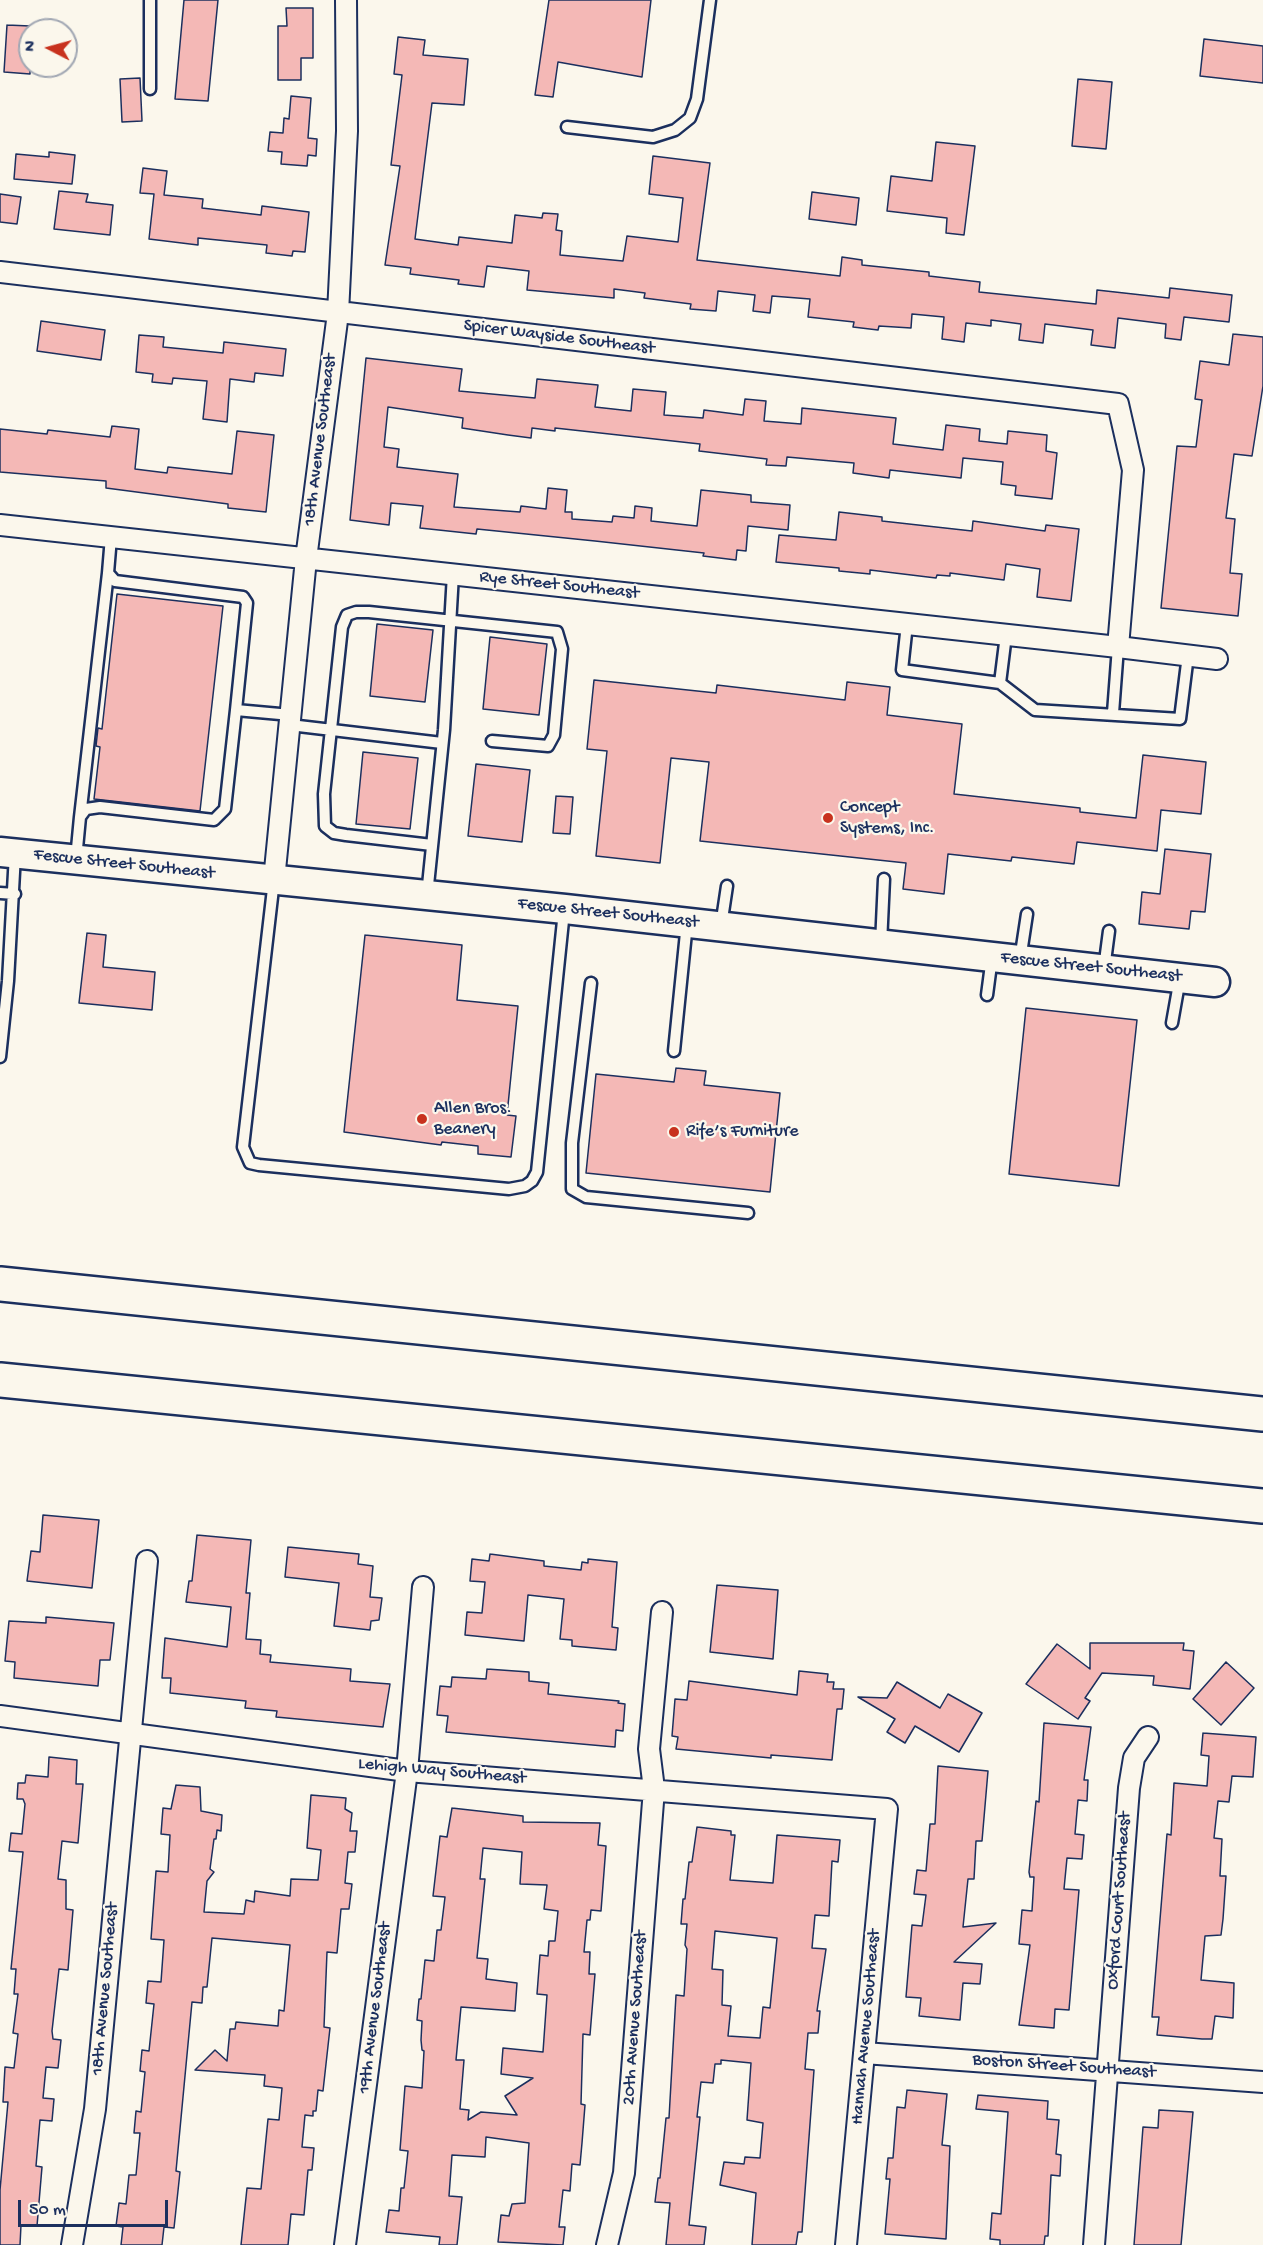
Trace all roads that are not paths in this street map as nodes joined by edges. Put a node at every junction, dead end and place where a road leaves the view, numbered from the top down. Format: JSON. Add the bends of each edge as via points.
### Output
{"nodes":[{"id":1,"x":150,"y":0,"type":"edge"},
{"id":2,"x":346,"y":0,"type":"edge"},
{"id":3,"x":710,"y":0,"type":"edge"},
{"id":4,"x":150,"y":89,"type":"dead end"},
{"id":5,"x":567,"y":127,"type":"dead end"},
{"id":6,"x":0,"y":272,"type":"edge"},
{"id":7,"x":338,"y":313,"type":"junction"},
{"id":8,"x":0,"y":525,"type":"edge"},
{"id":9,"x":111,"y":537,"type":"junction"},
{"id":10,"x":306,"y":559,"type":"junction"},
{"id":11,"x":108,"y":573,"type":"junction"},
{"id":12,"x":453,"y":574,"type":"junction"},
{"id":13,"x":451,"y":619,"type":"junction"},
{"id":14,"x":907,"y":624,"type":"junction"},
{"id":15,"x":1006,"y":635,"type":"junction"},
{"id":16,"x":1118,"y":647,"type":"junction"},
{"id":17,"x":1188,"y":655,"type":"junction"},
{"id":18,"x":1217,"y":659,"type":"dead end"},
{"id":19,"x":1000,"y":683,"type":"junction"},
{"id":20,"x":236,"y":710,"type":"junction"},
{"id":21,"x":1113,"y":713,"type":"junction"},
{"id":22,"x":290,"y":720,"type":"junction"},
{"id":23,"x":331,"y":730,"type":"junction"},
{"id":24,"x":492,"y":741,"type":"dead end"},
{"id":25,"x":442,"y":743,"type":"junction"},
{"id":26,"x":80,"y":817,"type":"junction"},
{"id":27,"x":432,"y":845,"type":"junction"},
{"id":28,"x":8,"y":853,"type":"edge"},
{"id":29,"x":76,"y":860,"type":"junction"},
{"id":30,"x":274,"y":879,"type":"junction"},
{"id":31,"x":884,"y":879,"type":"dead end"},
{"id":32,"x":727,"y":886,"type":"dead end"},
{"id":33,"x":0,"y":893,"type":"edge"},
{"id":34,"x":15,"y":894,"type":"junction"},
{"id":35,"x":427,"y":895,"type":"junction"},
{"id":36,"x":565,"y":909,"type":"junction"},
{"id":37,"x":1027,"y":914,"type":"dead end"},
{"id":38,"x":687,"y":923,"type":"junction"},
{"id":39,"x":721,"y":926,"type":"junction"},
{"id":40,"x":1109,"y":931,"type":"dead end"},
{"id":41,"x":881,"y":944,"type":"junction"},
{"id":42,"x":992,"y":957,"type":"junction"},
{"id":43,"x":1020,"y":960,"type":"junction"},
{"id":44,"x":1104,"y":969,"type":"junction"},
{"id":45,"x":1180,"y":978,"type":"junction"},
{"id":46,"x":1215,"y":982,"type":"dead end"},
{"id":47,"x":591,"y":983,"type":"dead end"},
{"id":48,"x":987,"y":995,"type":"dead end"},
{"id":49,"x":1172,"y":1023,"type":"dead end"},
{"id":50,"x":674,"y":1051,"type":"dead end"},
{"id":51,"x":0,"y":1057,"type":"edge"},
{"id":52,"x":748,"y":1213,"type":"dead end"},
{"id":53,"x":0,"y":1284,"type":"edge"},
{"id":54,"x":0,"y":1380,"type":"edge"},
{"id":55,"x":1263,"y":1414,"type":"edge"},
{"id":56,"x":1263,"y":1506,"type":"edge"},
{"id":57,"x":147,"y":1561,"type":"dead end"},
{"id":58,"x":423,"y":1587,"type":"dead end"},
{"id":59,"x":662,"y":1612,"type":"dead end"},
{"id":60,"x":0,"y":1716,"type":"edge"},
{"id":61,"x":130,"y":1732,"type":"junction"},
{"id":62,"x":1148,"y":1737,"type":"dead end"},
{"id":63,"x":407,"y":1771,"type":"junction"},
{"id":64,"x":654,"y":1789,"type":"junction"},
{"id":65,"x":887,"y":1809,"type":"joint"},
{"id":66,"x":864,"y":2053,"type":"junction"},
{"id":67,"x":1107,"y":2070,"type":"junction"},
{"id":68,"x":1263,"y":2082,"type":"edge"},
{"id":69,"x":72,"y":2245,"type":"edge"},
{"id":70,"x":345,"y":2245,"type":"edge"},
{"id":71,"x":607,"y":2245,"type":"edge"},
{"id":72,"x":846,"y":2245,"type":"edge"},
{"id":73,"x":1094,"y":2245,"type":"edge"}],
"edges":[{"from":1,"to":4,"type":"lane"},
{"from":2,"to":7,"type":"street","name":"18th Avenue Southeast","via":[[347,131]]},
{"from":3,"to":5,"type":"lane","via":[[698,99],[690,118],[675,130],[653,137]]},
{"from":6,"to":7,"type":"street","name":"Spicer Wayside Southeast"},
{"from":7,"to":10,"type":"street","name":"18th Avenue Southeast"},
{"from":7,"to":16,"type":"street","name":"Spicer Wayside Southeast","via":[[1118,404],[1133,470]]},
{"from":8,"to":9,"type":"street","name":"Rye Street Southeast"},
{"from":9,"to":10,"type":"street","name":"Rye Street Southeast"},
{"from":9,"to":11,"type":"lane"},
{"from":10,"to":12,"type":"street","name":"Rye Street Southeast"},
{"from":10,"to":22,"type":"street","name":"18th Avenue Southeast"},
{"from":11,"to":20,"type":"lane","via":[[115,581],[243,597],[247,603]]},
{"from":11,"to":26,"type":"lane"},
{"from":12,"to":13,"type":"lane"},
{"from":12,"to":14,"type":"street","name":"Rye Street Southeast"},
{"from":13,"to":23,"type":"lane","via":[[369,612],[347,615],[342,627]]},
{"from":13,"to":24,"type":"lane","via":[[557,632],[562,649],[554,735],[548,746]]},
{"from":13,"to":25,"type":"lane"},
{"from":14,"to":15,"type":"street","name":"Rye Street Southeast"},
{"from":14,"to":19,"type":"lane","via":[[902,670]]},
{"from":15,"to":16,"type":"street","name":"Rye Street Southeast"},
{"from":15,"to":19,"type":"lane"},
{"from":16,"to":17,"type":"street","name":"Rye Street Southeast"},
{"from":16,"to":21,"type":"lane"},
{"from":17,"to":18,"type":"street","name":"Rye Street Southeast"},
{"from":17,"to":21,"type":"lane","via":[[1180,719]]},
{"from":19,"to":21,"type":"lane","via":[[1035,710]]},
{"from":20,"to":22,"type":"lane"},
{"from":20,"to":26,"type":"lane","via":[[225,809],[214,820],[100,807],[86,809]]},
{"from":22,"to":23,"type":"lane"},
{"from":22,"to":30,"type":"street","name":"18th Avenue Southeast"},
{"from":23,"to":25,"type":"lane"},
{"from":23,"to":27,"type":"lane","via":[[325,826],[334,833]]},
{"from":25,"to":27,"type":"lane"},
{"from":26,"to":29,"type":"lane"},
{"from":27,"to":35,"type":"lane"},
{"from":28,"to":29,"type":"street","name":"Fescue Street Southeast"},
{"from":28,"to":34,"type":"lane"},
{"from":29,"to":30,"type":"street","name":"Fescue Street Southeast"},
{"from":30,"to":35,"type":"street","name":"Fescue Street Southeast"},
{"from":30,"to":36,"type":"lane","via":[[243,1147],[250,1163],[259,1166],[509,1189],[532,1181],[537,1173]]},
{"from":31,"to":41,"type":"lane"},
{"from":32,"to":39,"type":"lane"},
{"from":33,"to":34,"type":"lane"},
{"from":34,"to":51,"type":"lane"},
{"from":35,"to":36,"type":"street","name":"Fescue Street Southeast"},
{"from":36,"to":38,"type":"street","name":"Fescue Street Southeast"},
{"from":37,"to":43,"type":"lane"},
{"from":38,"to":39,"type":"street","name":"Fescue Street Southeast"},
{"from":38,"to":50,"type":"lane"},
{"from":39,"to":41,"type":"street","name":"Fescue Street Southeast"},
{"from":40,"to":44,"type":"lane"},
{"from":41,"to":42,"type":"street","name":"Fescue Street Southeast"},
{"from":42,"to":43,"type":"street","name":"Fescue Street Southeast"},
{"from":42,"to":48,"type":"lane"},
{"from":43,"to":44,"type":"street","name":"Fescue Street Southeast"},
{"from":44,"to":45,"type":"street","name":"Fescue Street Southeast"},
{"from":45,"to":46,"type":"street","name":"Fescue Street Southeast"},
{"from":45,"to":49,"type":"lane"},
{"from":47,"to":52,"type":"lane","via":[[572,1143],[572,1189],[586,1197]]},
{"from":53,"to":55,"type":"highway"},
{"from":54,"to":56,"type":"highway"},
{"from":57,"to":61,"type":"street","name":"18th Avenue Southeast"},
{"from":58,"to":63,"type":"street","name":"19th Avenue Southeast"},
{"from":59,"to":64,"type":"street","name":"20th Avenue Southeast","via":[[649,1749]]},
{"from":60,"to":61,"type":"street","name":"Lehigh Way Southeast"},
{"from":61,"to":63,"type":"street","name":"Lehigh Way Southeast"},
{"from":61,"to":69,"type":"street","name":"18th Avenue Southeast","via":[[95,2109]]},
{"from":62,"to":67,"type":"street","name":"Oxford Court Southeast","via":[[1134,1758],[1129,1788]]},
{"from":63,"to":64,"type":"street","name":"Lehigh Way Southeast"},
{"from":63,"to":70,"type":"street","name":"19th Avenue Southeast"},
{"from":64,"to":65,"type":"street","name":"Lehigh Way Southeast"},
{"from":64,"to":71,"type":"street","name":"20th Avenue Southeast","via":[[624,2174]]},
{"from":65,"to":66,"type":"street","name":"Hannah Avenue Southeast"},
{"from":66,"to":67,"type":"street","name":"Boston Street Southeast"},
{"from":66,"to":72,"type":"street","name":"Hannah Avenue Southeast"},
{"from":67,"to":68,"type":"street","name":"Boston Street Southeast"},
{"from":67,"to":73,"type":"street","name":"Oxford Court Southeast"}]}
